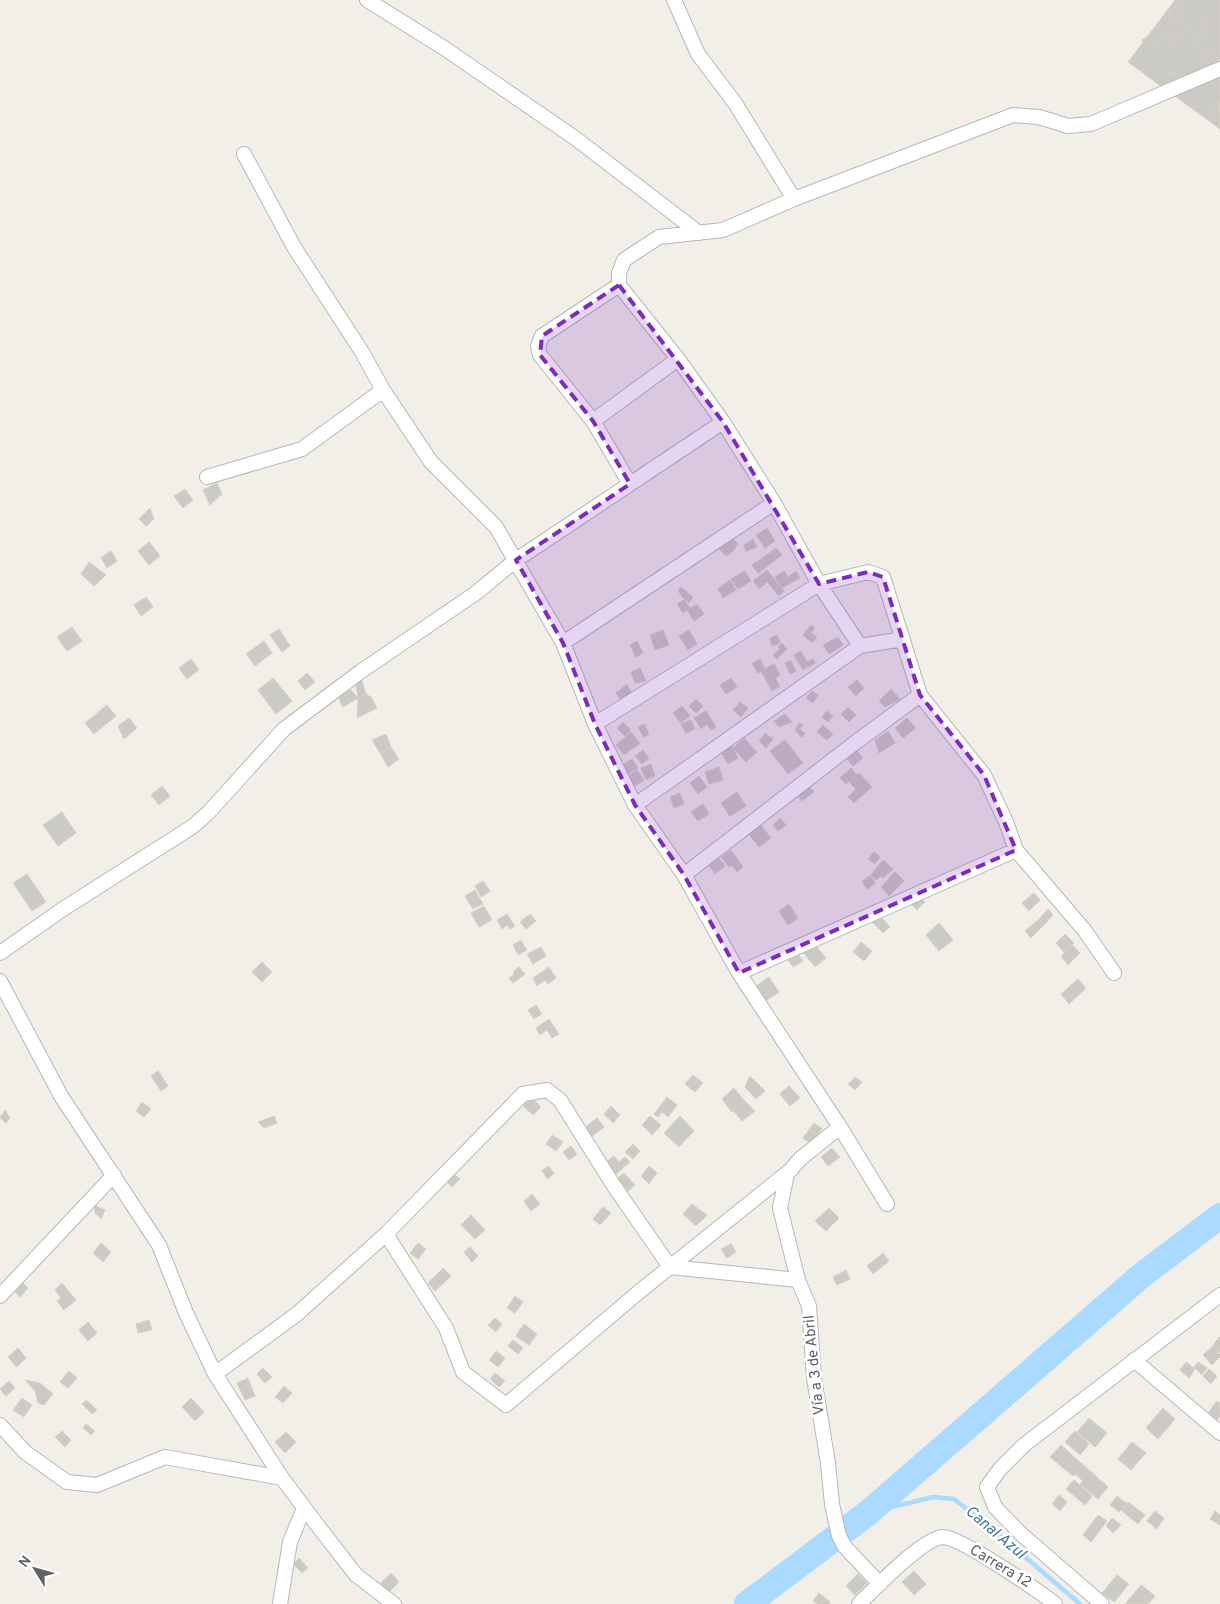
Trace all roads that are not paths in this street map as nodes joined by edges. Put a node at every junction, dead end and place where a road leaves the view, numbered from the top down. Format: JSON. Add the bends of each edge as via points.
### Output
{"nodes":[{"id":1,"x":367,"y":0,"type":"edge"},
{"id":2,"x":674,"y":0,"type":"edge"},
{"id":3,"x":1220,"y":69,"type":"edge"},
{"id":4,"x":244,"y":154,"type":"dead end"},
{"id":5,"x":794,"y":198,"type":"junction"},
{"id":6,"x":699,"y":233,"type":"junction"},
{"id":7,"x":619,"y":286,"type":"junction"},
{"id":8,"x":678,"y":359,"type":"junction"},
{"id":9,"x":383,"y":390,"type":"junction"},
{"id":10,"x":593,"y":421,"type":"junction"},
{"id":11,"x":723,"y":422,"type":"junction"},
{"id":12,"x":207,"y":477,"type":"dead end"},
{"id":13,"x":630,"y":484,"type":"junction"},
{"id":14,"x":774,"y":504,"type":"junction"},
{"id":15,"x":516,"y":560,"type":"junction"},
{"id":16,"x":819,"y":584,"type":"junction"},
{"id":17,"x":902,"y":639,"type":"junction"},
{"id":18,"x":563,"y":643,"type":"junction"},
{"id":19,"x":860,"y":646,"type":"junction"},
{"id":20,"x":920,"y":695,"type":"junction"},
{"id":21,"x":595,"y":724,"type":"junction"},
{"id":22,"x":634,"y":805,"type":"junction"},
{"id":23,"x":1016,"y":850,"type":"junction"},
{"id":24,"x":684,"y":876,"type":"junction"},
{"id":25,"x":0,"y":953,"type":"edge"},
{"id":26,"x":1114,"y":973,"type":"dead end"},
{"id":27,"x":739,"y":974,"type":"junction"},
{"id":28,"x":0,"y":981,"type":"edge"},
{"id":29,"x":840,"y":1127,"type":"junction"},
{"id":30,"x":792,"y":1169,"type":"junction"},
{"id":31,"x":114,"y":1175,"type":"junction"},
{"id":32,"x":887,"y":1204,"type":"dead end"},
{"id":33,"x":386,"y":1234,"type":"junction"},
{"id":34,"x":670,"y":1267,"type":"junction"},
{"id":35,"x":798,"y":1280,"type":"junction"},
{"id":36,"x":1220,"y":1295,"type":"edge"},
{"id":37,"x":0,"y":1296,"type":"edge"},
{"id":38,"x":1134,"y":1360,"type":"junction"},
{"id":39,"x":215,"y":1374,"type":"junction"},
{"id":40,"x":0,"y":1425,"type":"edge"},
{"id":41,"x":1220,"y":1433,"type":"edge"},
{"id":42,"x":282,"y":1478,"type":"junction"},
{"id":43,"x":304,"y":1508,"type":"junction"},
{"id":44,"x":880,"y":1584,"type":"junction"},
{"id":45,"x":280,"y":1604,"type":"edge"},
{"id":46,"x":394,"y":1604,"type":"edge"},
{"id":47,"x":859,"y":1604,"type":"edge"},
{"id":48,"x":1055,"y":1604,"type":"edge"},
{"id":49,"x":1102,"y":1604,"type":"edge"}],
"edges":[{"from":1,"to":6,"type":"street","via":[[501,87],[625,175]]},
{"from":2,"to":5,"type":"street","via":[[698,54],[735,103]]},
{"from":3,"to":5,"type":"street","via":[[1091,124],[1068,126],[1038,116],[1013,115]]},
{"from":4,"to":9,"type":"street","via":[[294,247]]},
{"from":5,"to":6,"type":"street","via":[[723,230]]},
{"from":6,"to":7,"type":"street","via":[[659,237],[624,260]]},
{"from":7,"to":8,"type":"street"},
{"from":7,"to":10,"type":"street","via":[[542,336],[538,346],[540,354]]},
{"from":8,"to":10,"type":"street"},
{"from":8,"to":11,"type":"street"},
{"from":9,"to":12,"type":"street","via":[[302,449]]},
{"from":9,"to":15,"type":"street","via":[[431,462],[496,527]]},
{"from":10,"to":13,"type":"street"},
{"from":11,"to":13,"type":"street"},
{"from":11,"to":14,"type":"street"},
{"from":13,"to":15,"type":"street"},
{"from":14,"to":16,"type":"street"},
{"from":14,"to":18,"type":"street"},
{"from":15,"to":18,"type":"street"},
{"from":15,"to":25,"type":"street","via":[[476,594],[360,672],[284,729],[192,827],[62,909]]},
{"from":16,"to":17,"type":"street","via":[[868,572],[883,577]]},
{"from":16,"to":19,"type":"street"},
{"from":16,"to":21,"type":"street"},
{"from":17,"to":19,"type":"street"},
{"from":17,"to":20,"type":"street"},
{"from":18,"to":21,"type":"street"},
{"from":19,"to":22,"type":"street"},
{"from":20,"to":23,"type":"street","via":[[984,775]]},
{"from":20,"to":24,"type":"street"},
{"from":21,"to":22,"type":"street"},
{"from":22,"to":24,"type":"street"},
{"from":23,"to":26,"type":"street","via":[[1085,931]]},
{"from":23,"to":27,"type":"street"},
{"from":24,"to":27,"type":"street"},
{"from":27,"to":29,"type":"street"},
{"from":28,"to":31,"type":"street","via":[[61,1096]]},
{"from":29,"to":30,"type":"street","name":"Vía a 3 de Abril"},
{"from":29,"to":32,"type":"street"},
{"from":30,"to":34,"type":"street"},
{"from":30,"to":35,"type":"street","name":"Vía a 3 de Abril","via":[[780,1208]]},
{"from":31,"to":37,"type":"street"},
{"from":31,"to":39,"type":"street","via":[[159,1245]]},
{"from":33,"to":34,"type":"street","via":[[446,1328],[463,1372],[506,1405]]},
{"from":33,"to":34,"type":"street","via":[[523,1094],[547,1090],[560,1100]]},
{"from":33,"to":39,"type":"street","via":[[297,1314]]},
{"from":34,"to":35,"type":"street"},
{"from":35,"to":44,"type":"street","name":"Vía a 3 de Abril","via":[[809,1306],[814,1378],[839,1536],[845,1547]]},
{"from":36,"to":38,"type":"street"},
{"from":38,"to":41,"type":"street"},
{"from":38,"to":49,"type":"street","via":[[1024,1446],[987,1486],[995,1507],[1020,1533]]},
{"from":39,"to":42,"type":"street"},
{"from":40,"to":42,"type":"street","via":[[25,1452],[68,1482],[97,1485],[165,1457]]},
{"from":42,"to":43,"type":"street"},
{"from":43,"to":45,"type":"street","via":[[290,1542]]},
{"from":43,"to":46,"type":"street","via":[[356,1575]]},
{"from":44,"to":47,"type":"street"},
{"from":44,"to":48,"type":"street","name":"Carrera 12","via":[[928,1543],[942,1537],[958,1542],[1024,1581]]}]}
